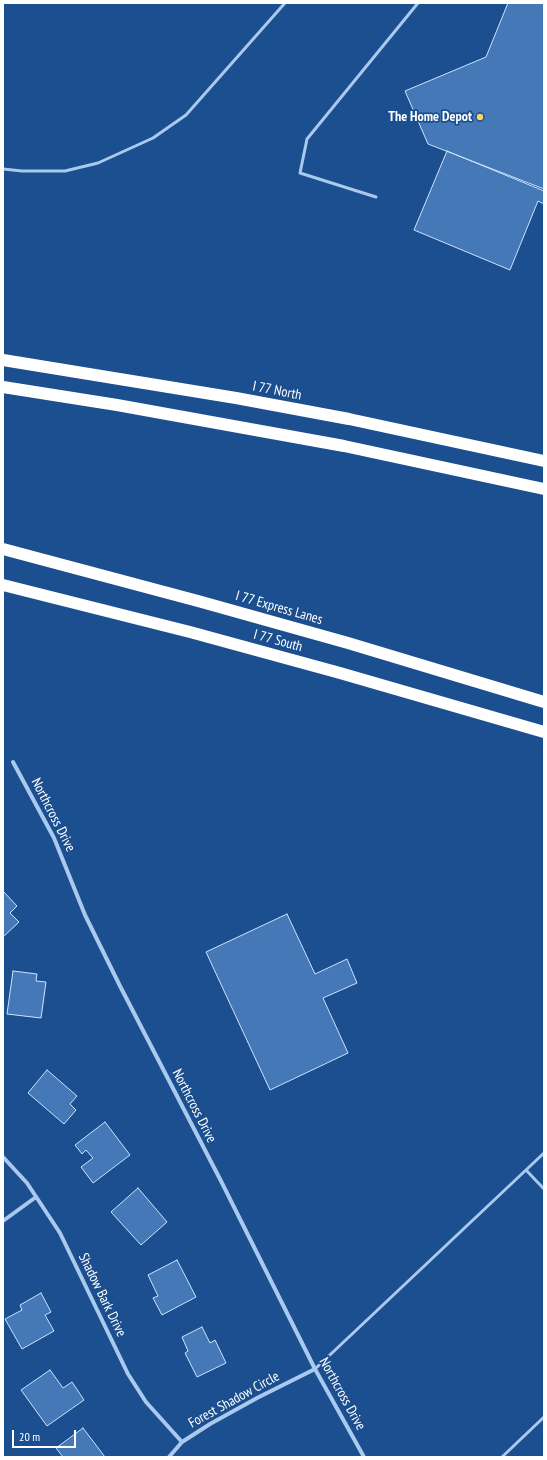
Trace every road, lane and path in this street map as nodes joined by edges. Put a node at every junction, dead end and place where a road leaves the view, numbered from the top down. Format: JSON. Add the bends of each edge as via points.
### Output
{"nodes":[{"id":1,"x":285,"y":3,"type":"edge"},
{"id":2,"x":418,"y":3,"type":"edge"},
{"id":3,"x":3,"y":169,"type":"edge"},
{"id":4,"x":376,"y":197,"type":"dead end"},
{"id":5,"x":3,"y":360,"type":"edge"},
{"id":6,"x":3,"y":387,"type":"edge"},
{"id":7,"x":544,"y":461,"type":"edge"},
{"id":8,"x":544,"y":489,"type":"edge"},
{"id":9,"x":3,"y":549,"type":"edge"},
{"id":10,"x":3,"y":585,"type":"edge"},
{"id":11,"x":544,"y":702,"type":"edge"},
{"id":12,"x":544,"y":732,"type":"edge"},
{"id":13,"x":13,"y":762,"type":"dead end"},
{"id":14,"x":544,"y":1153,"type":"edge"},
{"id":15,"x":3,"y":1157,"type":"edge"},
{"id":16,"x":526,"y":1170,"type":"junction"},
{"id":17,"x":544,"y":1189,"type":"edge"},
{"id":18,"x":36,"y":1197,"type":"junction"},
{"id":19,"x":3,"y":1222,"type":"edge"},
{"id":20,"x":315,"y":1369,"type":"junction"},
{"id":21,"x":544,"y":1417,"type":"edge"},
{"id":22,"x":182,"y":1442,"type":"junction"},
{"id":23,"x":169,"y":1457,"type":"edge"},
{"id":24,"x":364,"y":1457,"type":"edge"},
{"id":25,"x":502,"y":1457,"type":"edge"}],
"edges":[{"from":1,"to":3,"type":"lane","via":[[186,115],[153,138],[98,163],[65,171]]},
{"from":2,"to":4,"type":"lane","via":[[307,139],[300,173]]},
{"from":5,"to":7,"type":"highway","name":"I 77 North","via":[[244,400],[402,430]]},
{"from":6,"to":8,"type":"highway","via":[[344,446]]},
{"from":9,"to":11,"type":"highway","name":"I 77 Express Lanes","via":[[356,645]]},
{"from":10,"to":12,"type":"highway","name":"I 77 South","via":[[182,630]]},
{"from":13,"to":20,"type":"street","name":"Northcross Drive","via":[[54,838],[85,915],[120,986]]},
{"from":14,"to":16,"type":"lane"},
{"from":15,"to":18,"type":"street","name":"Shadow Bark Drive"},
{"from":16,"to":17,"type":"lane"},
{"from":16,"to":20,"type":"lane"},
{"from":18,"to":19,"type":"street"},
{"from":18,"to":22,"type":"street","name":"Shadow Bark Drive","via":[[60,1233],[128,1374],[146,1402]]},
{"from":20,"to":22,"type":"street","name":"Forest Shadow Circle","via":[[216,1420]]},
{"from":20,"to":24,"type":"street","name":"Northcross Drive"},
{"from":21,"to":25,"type":"lane"},
{"from":22,"to":23,"type":"street","name":"Forest Shadow Circle"}]}
